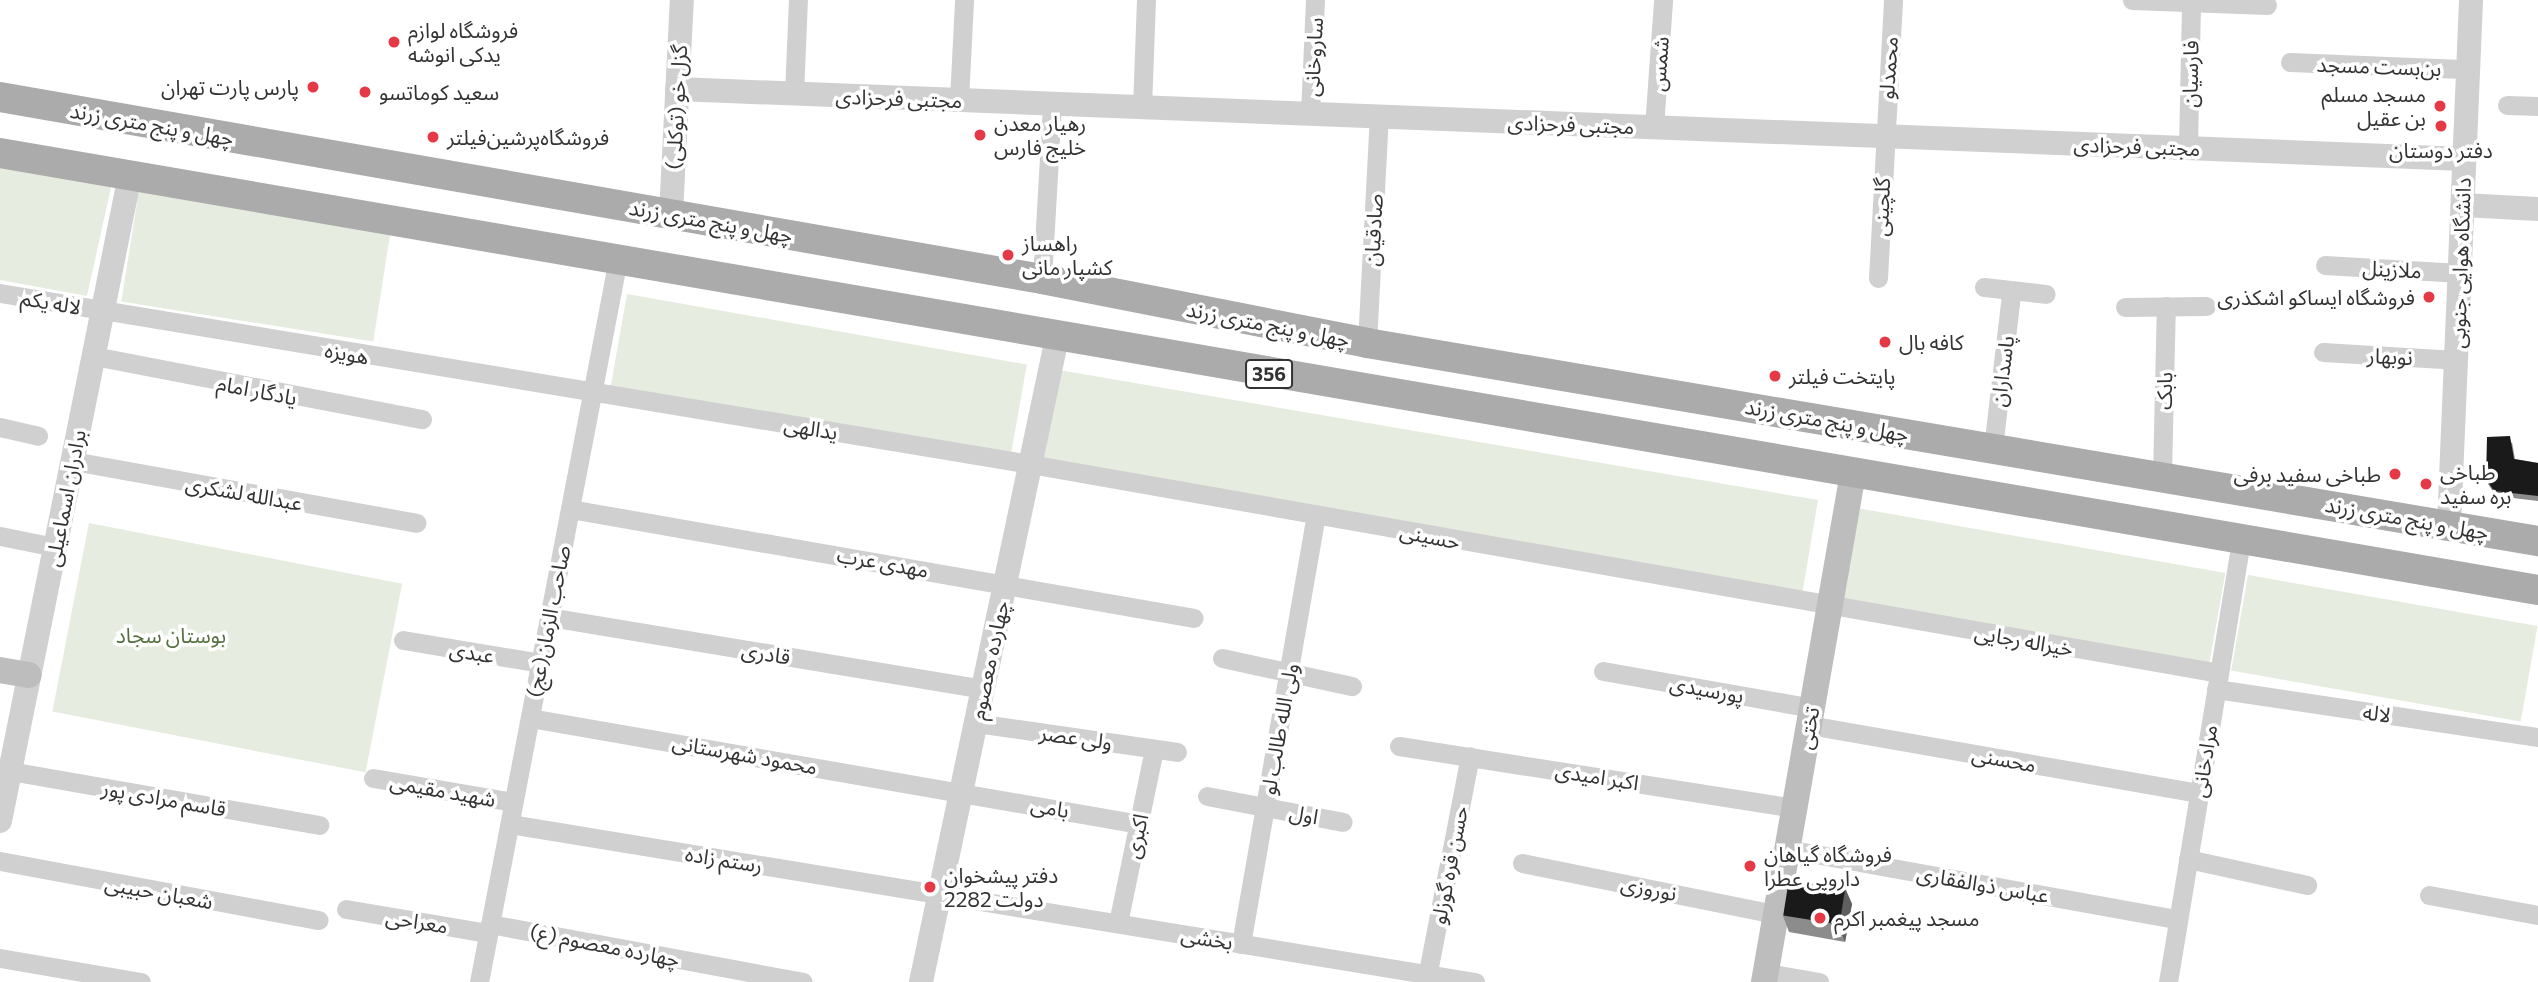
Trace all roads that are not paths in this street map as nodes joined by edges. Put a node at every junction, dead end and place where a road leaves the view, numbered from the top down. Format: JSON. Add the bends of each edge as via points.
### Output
{"nodes":[{"id":1,"x":682,"y":0,"type":"edge"},
{"id":2,"x":798,"y":0,"type":"edge"},
{"id":3,"x":964,"y":0,"type":"edge"},
{"id":4,"x":1146,"y":0,"type":"edge"},
{"id":5,"x":1315,"y":0,"type":"edge"},
{"id":6,"x":1663,"y":0,"type":"edge"},
{"id":7,"x":1893,"y":0,"type":"edge"},
{"id":8,"x":2132,"y":0,"type":"edge"},
{"id":9,"x":2471,"y":0,"type":"edge"},
{"id":10,"x":2191,"y":1,"type":"edge"},
{"id":11,"x":2267,"y":5,"type":"dead end"},
{"id":12,"x":2290,"y":62,"type":"dead end"},
{"id":13,"x":2468,"y":69,"type":"junction"},
{"id":14,"x":677,"y":89,"type":"junction"},
{"id":15,"x":794,"y":94,"type":"junction"},
{"id":16,"x":0,"y":97,"type":"edge"},
{"id":17,"x":959,"y":100,"type":"junction"},
{"id":18,"x":1052,"y":104,"type":"junction"},
{"id":19,"x":2507,"y":105,"type":"dead end"},
{"id":20,"x":2538,"y":106,"type":"edge"},
{"id":21,"x":1142,"y":108,"type":"junction"},
{"id":22,"x":1310,"y":114,"type":"junction"},
{"id":23,"x":1379,"y":117,"type":"junction"},
{"id":24,"x":1654,"y":127,"type":"junction"},
{"id":25,"x":1884,"y":136,"type":"junction"},
{"id":26,"x":2188,"y":148,"type":"junction"},
{"id":27,"x":0,"y":153,"type":"edge"},
{"id":28,"x":2465,"y":159,"type":"junction"},
{"id":29,"x":130,"y":176,"type":"junction"},
{"id":30,"x":2463,"y":205,"type":"junction"},
{"id":31,"x":2538,"y":209,"type":"edge"},
{"id":32,"x":671,"y":214,"type":"junction"},
{"id":33,"x":618,"y":259,"type":"junction"},
{"id":34,"x":2325,"y":265,"type":"dead end"},
{"id":35,"x":2460,"y":272,"type":"junction"},
{"id":36,"x":1878,"y":278,"type":"dead end"},
{"id":37,"x":1042,"y":279,"type":"junction"},
{"id":38,"x":1983,"y":288,"type":"dead end"},
{"id":39,"x":0,"y":293,"type":"edge"},
{"id":40,"x":2011,"y":294,"type":"junction"},
{"id":41,"x":2046,"y":294,"type":"dead end"},
{"id":42,"x":2166,"y":306,"type":"junction"},
{"id":43,"x":2206,"y":306,"type":"dead end"},
{"id":44,"x":2125,"y":307,"type":"dead end"},
{"id":45,"x":103,"y":311,"type":"junction"},
{"id":46,"x":1057,"y":338,"type":"junction"},
{"id":47,"x":1367,"y":343,"type":"junction"},
{"id":48,"x":2323,"y":352,"type":"dead end"},
{"id":49,"x":94,"y":356,"type":"junction"},
{"id":50,"x":2456,"y":360,"type":"junction"},
{"id":51,"x":592,"y":393,"type":"junction"},
{"id":52,"x":422,"y":419,"type":"dead end"},
{"id":53,"x":0,"y":427,"type":"edge"},
{"id":54,"x":38,"y":436,"type":"dead end"},
{"id":55,"x":1993,"y":448,"type":"junction"},
{"id":56,"x":73,"y":461,"type":"junction"},
{"id":57,"x":1030,"y":464,"type":"junction"},
{"id":58,"x":1853,"y":474,"type":"junction"},
{"id":59,"x":2162,"y":476,"type":"junction"},
{"id":60,"x":2322,"y":503,"type":"junction"},
{"id":61,"x":570,"y":509,"type":"junction"},
{"id":62,"x":1316,"y":515,"type":"junction"},
{"id":63,"x":416,"y":523,"type":"dead end"},
{"id":64,"x":2449,"y":526,"type":"junction"},
{"id":65,"x":0,"y":537,"type":"edge"},
{"id":66,"x":2241,"y":540,"type":"junction"},
{"id":67,"x":2538,"y":541,"type":"edge"},
{"id":68,"x":55,"y":547,"type":"junction"},
{"id":69,"x":2314,"y":552,"type":"junction"},
{"id":70,"x":2448,"y":573,"type":"junction"},
{"id":71,"x":1005,"y":582,"type":"junction"},
{"id":72,"x":2538,"y":590,"type":"edge"},
{"id":73,"x":1830,"y":606,"type":"junction"},
{"id":74,"x":549,"y":617,"type":"junction"},
{"id":75,"x":1194,"y":618,"type":"dead end"},
{"id":76,"x":403,"y":640,"type":"dead end"},
{"id":77,"x":1222,"y":658,"type":"dead end"},
{"id":78,"x":540,"y":663,"type":"junction"},
{"id":79,"x":1289,"y":669,"type":"junction"},
{"id":80,"x":0,"y":670,"type":"edge"},
{"id":81,"x":1603,"y":671,"type":"dead end"},
{"id":82,"x":29,"y":675,"type":"junction"},
{"id":83,"x":2218,"y":681,"type":"junction"},
{"id":84,"x":1352,"y":686,"type":"dead end"},
{"id":85,"x":983,"y":689,"type":"junction"},
{"id":86,"x":1810,"y":716,"type":"junction"},
{"id":87,"x":530,"y":718,"type":"junction"},
{"id":88,"x":976,"y":723,"type":"junction"},
{"id":89,"x":2538,"y":737,"type":"edge"},
{"id":90,"x":1399,"y":746,"type":"dead end"},
{"id":91,"x":1154,"y":749,"type":"junction"},
{"id":92,"x":1177,"y":752,"type":"dead end"},
{"id":93,"x":1470,"y":756,"type":"junction"},
{"id":94,"x":10,"y":771,"type":"junction"},
{"id":95,"x":373,"y":778,"type":"dead end"},
{"id":96,"x":961,"y":791,"type":"junction"},
{"id":97,"x":2199,"y":793,"type":"junction"},
{"id":98,"x":1207,"y":796,"type":"dead end"},
{"id":99,"x":513,"y":802,"type":"junction"},
{"id":100,"x":1265,"y":807,"type":"junction"},
{"id":101,"x":1794,"y":808,"type":"junction"},
{"id":102,"x":1,"y":814,"type":"edge"},
{"id":103,"x":1343,"y":822,"type":"dead end"},
{"id":104,"x":509,"y":824,"type":"junction"},
{"id":105,"x":1139,"y":824,"type":"junction"},
{"id":106,"x":319,"y":825,"type":"dead end"},
{"id":107,"x":1787,"y":849,"type":"junction"},
{"id":108,"x":2188,"y":859,"type":"junction"},
{"id":109,"x":0,"y":861,"type":"edge"},
{"id":110,"x":1522,"y":863,"type":"dead end"},
{"id":111,"x":2307,"y":885,"type":"dead end"},
{"id":112,"x":939,"y":894,"type":"junction"},
{"id":113,"x":2429,"y":895,"type":"dead end"},
{"id":114,"x":346,"y":909,"type":"dead end"},
{"id":115,"x":1776,"y":914,"type":"junction"},
{"id":116,"x":2538,"y":915,"type":"edge"},
{"id":117,"x":2179,"y":919,"type":"junction"},
{"id":118,"x":319,"y":920,"type":"dead end"},
{"id":119,"x":1118,"y":923,"type":"junction"},
{"id":120,"x":489,"y":928,"type":"junction"},
{"id":121,"x":1241,"y":943,"type":"junction"},
{"id":122,"x":0,"y":958,"type":"edge"},
{"id":123,"x":1765,"y":977,"type":"edge"},
{"id":124,"x":1427,"y":978,"type":"edge"},
{"id":125,"x":141,"y":982,"type":"edge"},
{"id":126,"x":479,"y":982,"type":"edge"},
{"id":127,"x":803,"y":982,"type":"edge"},
{"id":128,"x":921,"y":982,"type":"edge"},
{"id":129,"x":1475,"y":982,"type":"edge"},
{"id":130,"x":1819,"y":982,"type":"edge"},
{"id":131,"x":2168,"y":982,"type":"edge"}],
"edges":[{"from":1,"to":14,"type":"street","name":"گزل خو (توکلی)"},
{"from":2,"to":15,"type":"street"},
{"from":3,"to":17,"type":"street"},
{"from":4,"to":21,"type":"street"},
{"from":5,"to":22,"type":"street","name":"ساروخانی"},
{"from":6,"to":24,"type":"street","name":"شمس"},
{"from":7,"to":25,"type":"street","name":"محمدلو"},
{"from":8,"to":10,"type":"street"},
{"from":9,"to":13,"type":"street","name":"دانشگاه هوایی جنوبی"},
{"from":10,"to":11,"type":"street"},
{"from":10,"to":26,"type":"street","name":"فارسیان"},
{"from":12,"to":13,"type":"street","name":"بن‌بست مسجد"},
{"from":13,"to":28,"type":"street","name":"دانشگاه هوایی جنوبی"},
{"from":14,"to":15,"type":"street","name":"مجتبی فرحزادی"},
{"from":14,"to":32,"type":"street","name":"گزل خو (توکلی)"},
{"from":15,"to":17,"type":"street","name":"مجتبی فرحزادی"},
{"from":16,"to":32,"type":"main road","name":"چهل و پنج متری زرند","number":"356"},
{"from":17,"to":18,"type":"street","name":"مجتبی فرحزادی"},
{"from":18,"to":21,"type":"street","name":"مجتبی فرحزادی"},
{"from":18,"to":37,"type":"street"},
{"from":19,"to":20,"type":"street"},
{"from":21,"to":22,"type":"street","name":"مجتبی فرحزادی"},
{"from":22,"to":23,"type":"street","name":"مجتبی فرحزادی"},
{"from":23,"to":24,"type":"street","name":"مجتبی فرحزادی"},
{"from":23,"to":47,"type":"street","name":"صادقیان"},
{"from":24,"to":25,"type":"street","name":"مجتبی فرحزادی"},
{"from":25,"to":26,"type":"street","name":"مجتبی فرحزادی"},
{"from":25,"to":36,"type":"street","name":"گلچینی"},
{"from":26,"to":28,"type":"street","name":"مجتبی فرحزادی"},
{"from":27,"to":29,"type":"main road","number":"356"},
{"from":28,"to":30,"type":"street","name":"دانشگاه هوایی جنوبی"},
{"from":29,"to":33,"type":"main road","number":"356"},
{"from":29,"to":45,"type":"street","name":"برادران اسماعیلی"},
{"from":30,"to":31,"type":"street"},
{"from":30,"to":35,"type":"street","name":"دانشگاه هوایی جنوبی"},
{"from":32,"to":37,"type":"main road","name":"چهل و پنج متری زرند","number":"356"},
{"from":33,"to":46,"type":"main road","number":"356"},
{"from":33,"to":51,"type":"street","name":"صاحب الزمان(عج)"},
{"from":34,"to":35,"type":"street","name":"ملازینل"},
{"from":35,"to":50,"type":"street","name":"دانشگاه هوایی جنوبی"},
{"from":37,"to":47,"type":"main road","name":"چهل و پنج متری زرند","number":"356"},
{"from":38,"to":40,"type":"street"},
{"from":39,"to":45,"type":"street","name":"لاله یکم"},
{"from":40,"to":41,"type":"street"},
{"from":40,"to":55,"type":"street","name":"پاسداران"},
{"from":42,"to":43,"type":"street"},
{"from":42,"to":44,"type":"street"},
{"from":42,"to":59,"type":"street","name":"بابک"},
{"from":45,"to":49,"type":"street","name":"برادران اسماعیلی"},
{"from":45,"to":51,"type":"street","name":"هویزه"},
{"from":46,"to":57,"type":"street","name":"چهارده معصوم"},
{"from":46,"to":58,"type":"main road","number":"356"},
{"from":47,"to":55,"type":"main road","name":"چهل و پنج متری زرند","number":"356"},
{"from":48,"to":50,"type":"street","name":"نوبهار"},
{"from":49,"to":52,"type":"street","name":"یادگار امام"},
{"from":49,"to":56,"type":"street","name":"برادران اسماعیلی"},
{"from":50,"to":64,"type":"street","name":"دانشگاه هوایی جنوبی"},
{"from":51,"to":57,"type":"street","name":"یدالهی"},
{"from":51,"to":61,"type":"street","name":"صاحب الزمان(عج)"},
{"from":53,"to":54,"type":"street"},
{"from":55,"to":59,"type":"main road","name":"چهل و پنج متری زرند","number":"356"},
{"from":56,"to":63,"type":"street","name":"عبدالله لشکری"},
{"from":56,"to":68,"type":"street","name":"برادران اسماعیلی"},
{"from":57,"to":62,"type":"street","name":"حسینی"},
{"from":57,"to":71,"type":"street","name":"چهارده معصوم"},
{"from":58,"to":66,"type":"main road","number":"356"},
{"from":58,"to":73,"type":"main road","name":"تختی"},
{"from":59,"to":60,"type":"main road","name":"چهل و پنج متری زرند","number":"356"},
{"from":60,"to":64,"type":"main road","name":"چهل و پنج متری زرند","number":"356"},
{"from":60,"to":69,"type":"main road","via":[[2340,519],[2341,530]]},
{"from":61,"to":71,"type":"street","name":"مهدی عرب"},
{"from":61,"to":74,"type":"street","name":"صاحب الزمان(عج)"},
{"from":62,"to":73,"type":"street","name":"حسینی"},
{"from":62,"to":79,"type":"street","name":"ولی الله طالب لو"},
{"from":64,"to":67,"type":"main road","name":"چهل و پنج متری زرند","number":"356"},
{"from":64,"to":70,"type":"main road"},
{"from":65,"to":68,"type":"street"},
{"from":66,"to":69,"type":"main road","number":"356"},
{"from":66,"to":83,"type":"street","name":"مرادخانی"},
{"from":68,"to":82,"type":"street","name":"برادران اسماعیلی"},
{"from":69,"to":70,"type":"main road","number":"356"},
{"from":70,"to":72,"type":"main road","number":"356"},
{"from":71,"to":75,"type":"street","name":"مهدی عرب"},
{"from":71,"to":85,"type":"street","name":"چهارده معصوم"},
{"from":73,"to":83,"type":"street","name":"خیراله رجایی"},
{"from":73,"to":86,"type":"main road","name":"تختی"},
{"from":74,"to":78,"type":"street","name":"صاحب الزمان(عج)"},
{"from":74,"to":85,"type":"street","name":"قادری"},
{"from":76,"to":78,"type":"street","name":"عبدی"},
{"from":77,"to":79,"type":"street"},
{"from":78,"to":87,"type":"street","name":"صاحب الزمان(عج)"},
{"from":79,"to":84,"type":"street"},
{"from":79,"to":100,"type":"street","name":"ولی الله طالب لو"},
{"from":80,"to":82,"type":"main road"},
{"from":81,"to":86,"type":"street","name":"پورسیدی"},
{"from":82,"to":94,"type":"street","name":"برادران اسماعیلی"},
{"from":83,"to":89,"type":"street","name":"لاله"},
{"from":83,"to":97,"type":"street","name":"مرادخانی"},
{"from":85,"to":88,"type":"street","name":"چهارده معصوم"},
{"from":86,"to":97,"type":"street","name":"محسنی"},
{"from":86,"to":101,"type":"main road","name":"تختی"},
{"from":87,"to":96,"type":"street","name":"محمود شهرستانی"},
{"from":87,"to":99,"type":"street","name":"صاحب الزمان(عج)"},
{"from":88,"to":91,"type":"street","name":"ولی عصر"},
{"from":88,"to":96,"type":"street","name":"چهارده معصوم"},
{"from":90,"to":93,"type":"street","name":"اکبر امیدی"},
{"from":91,"to":92,"type":"street","name":"ولی عصر"},
{"from":91,"to":105,"type":"street","name":"اکبری"},
{"from":93,"to":101,"type":"street","name":"اکبر امیدی"},
{"from":93,"to":124,"type":"street","name":"حسن قره گوزلو"},
{"from":94,"to":102,"type":"street","name":"برادران اسماعیلی"},
{"from":94,"to":106,"type":"street","name":"قاسم مرادی پور"},
{"from":95,"to":99,"type":"street","name":"شهید مقیمی"},
{"from":96,"to":105,"type":"street","name":"بامی"},
{"from":96,"to":112,"type":"street","name":"چهارده معصوم"},
{"from":97,"to":108,"type":"street","name":"مرادخانی"},
{"from":98,"to":100,"type":"street","name":"اول"},
{"from":99,"to":104,"type":"street","name":"صاحب الزمان(عج)"},
{"from":100,"to":103,"type":"street","name":"اول"},
{"from":100,"to":121,"type":"street","name":"ولی الله طالب لو"},
{"from":101,"to":107,"type":"main road","name":"تختی"},
{"from":104,"to":112,"type":"street","name":"رستم زاده"},
{"from":104,"to":120,"type":"street","name":"صاحب الزمان(عج)"},
{"from":105,"to":119,"type":"street","name":"اکبری"},
{"from":107,"to":115,"type":"main road","name":"تختی"},
{"from":107,"to":117,"type":"street","name":"عباس ذوالفقاری"},
{"from":108,"to":111,"type":"street"},
{"from":108,"to":117,"type":"street","name":"مرادخانی"},
{"from":109,"to":118,"type":"street","name":"شعبان حبیبی"},
{"from":110,"to":115,"type":"street","name":"نوروزی"},
{"from":112,"to":119,"type":"street","name":"بخشی"},
{"from":112,"to":128,"type":"street","name":"چهارده معصوم"},
{"from":113,"to":116,"type":"street"},
{"from":114,"to":120,"type":"street","name":"معراحی"},
{"from":115,"to":123,"type":"main road","name":"تختی"},
{"from":117,"to":131,"type":"street","name":"مرادخانی"},
{"from":119,"to":121,"type":"street","name":"بخشی"},
{"from":120,"to":126,"type":"street","name":"صاحب الزمان(عج)"},
{"from":120,"to":127,"type":"street","name":"چهارده معصوم (ع)"},
{"from":121,"to":124,"type":"street","name":"بخشی"},
{"from":122,"to":125,"type":"street"},
{"from":123,"to":130,"type":"street"},
{"from":124,"to":129,"type":"street","name":"بخشی"}]}
